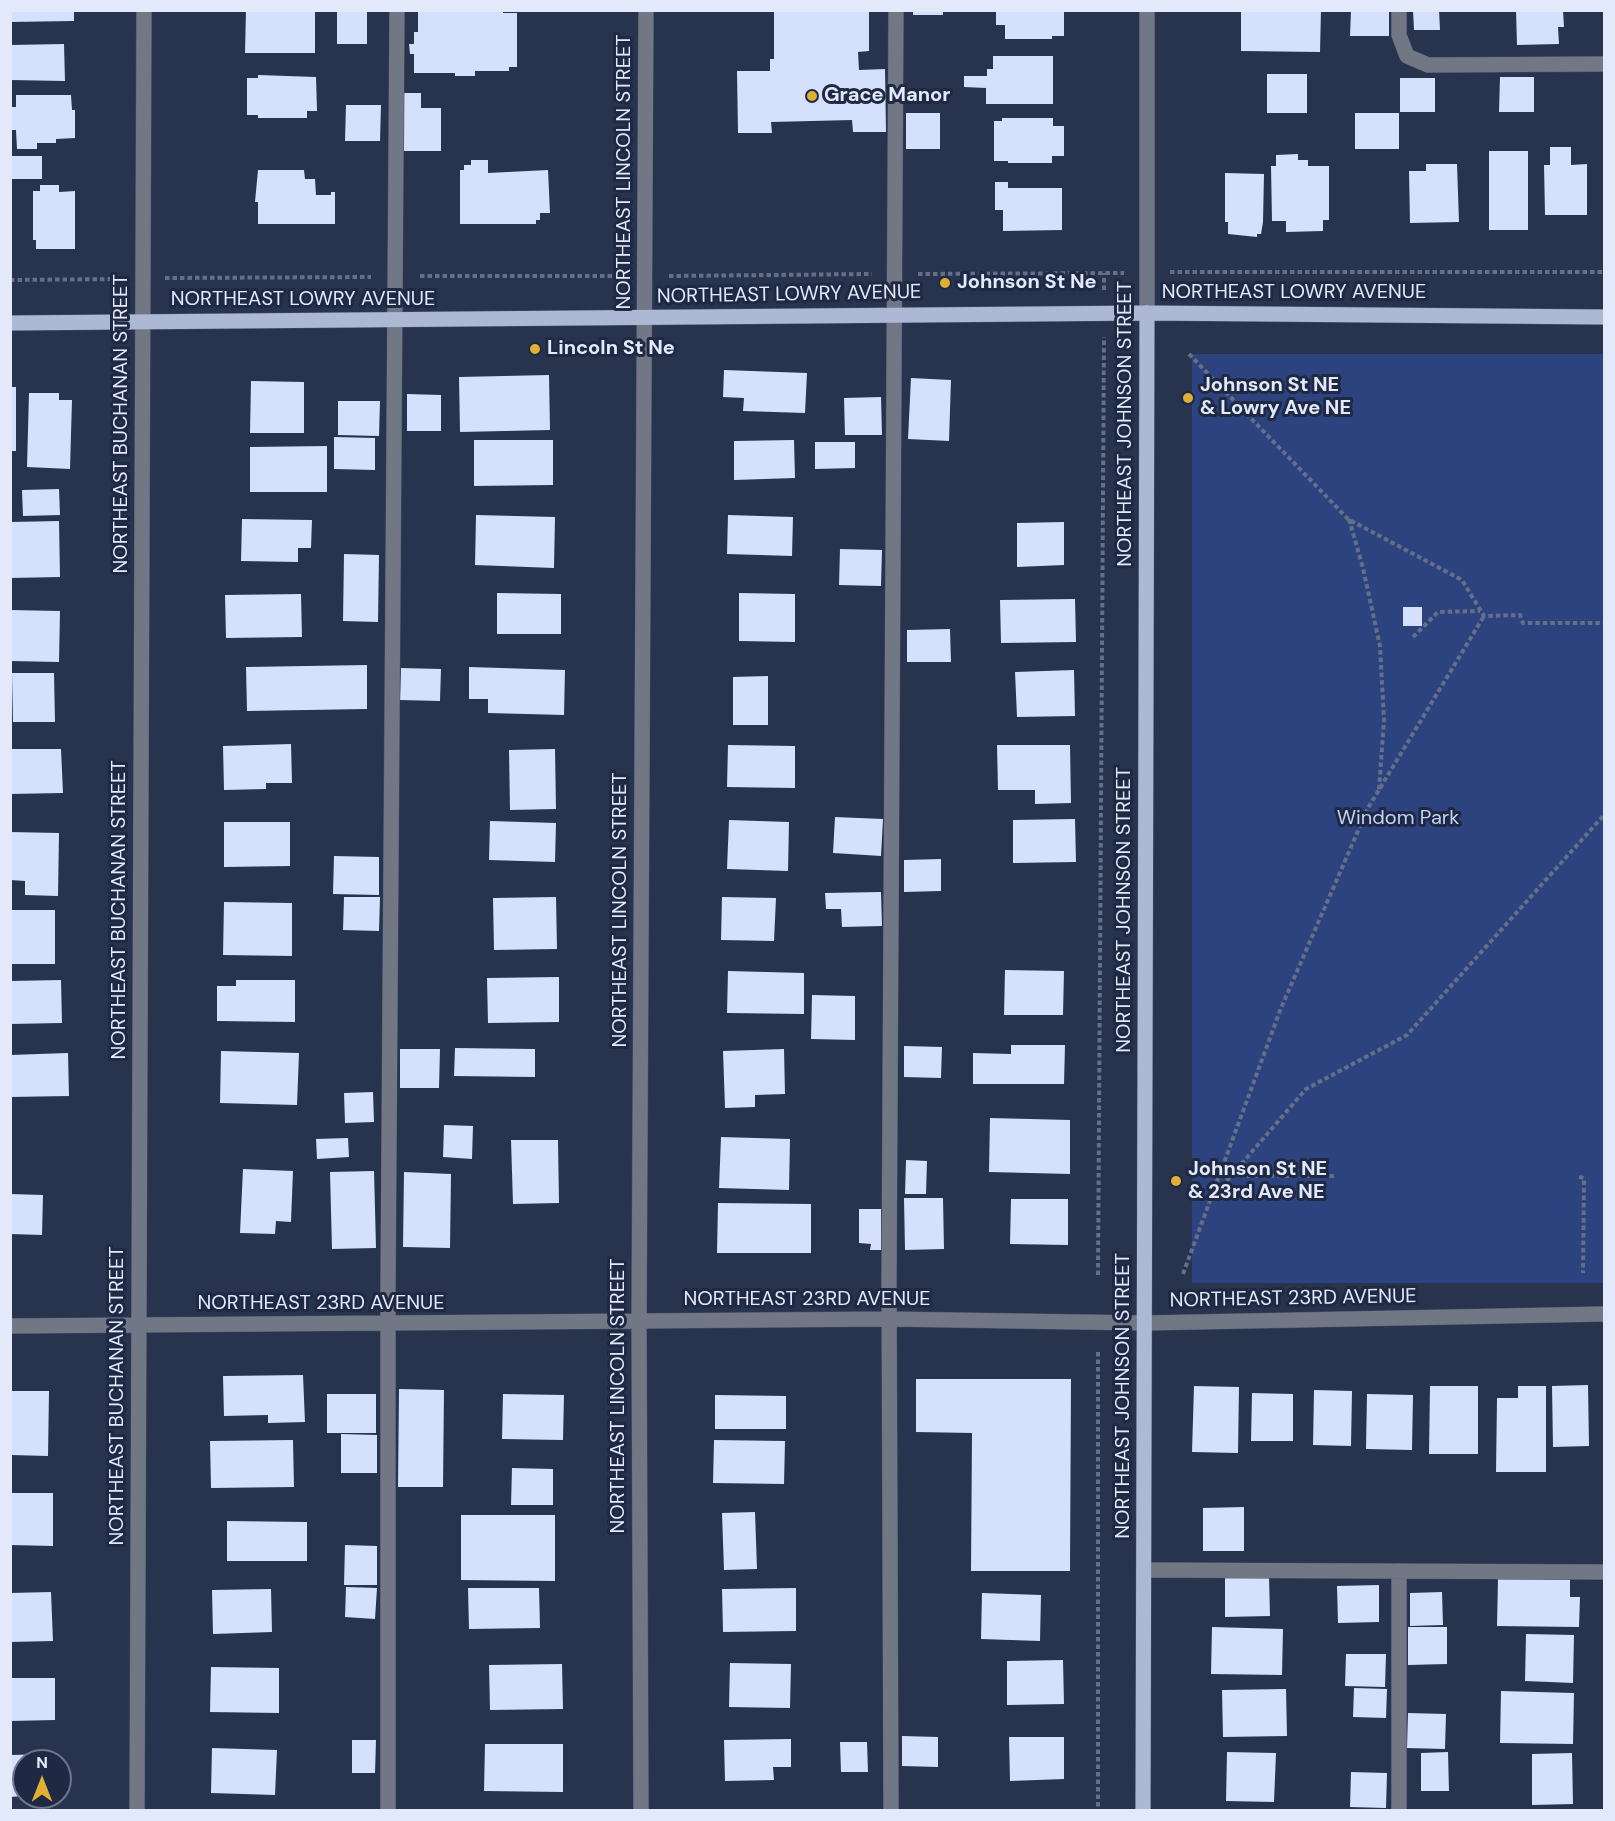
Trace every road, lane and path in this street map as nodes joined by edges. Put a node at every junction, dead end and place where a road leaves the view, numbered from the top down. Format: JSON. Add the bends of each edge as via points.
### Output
{"nodes":[{"id":1,"x":144,"y":10,"type":"edge"},
{"id":2,"x":397,"y":10,"type":"edge"},
{"id":3,"x":646,"y":10,"type":"edge"},
{"id":4,"x":896,"y":10,"type":"edge"},
{"id":5,"x":1147,"y":10,"type":"edge"},
{"id":6,"x":1399,"y":10,"type":"edge"},
{"id":7,"x":1605,"y":64,"type":"edge"},
{"id":8,"x":1605,"y":272,"type":"edge"},
{"id":9,"x":1104,"y":273,"type":"junction"},
{"id":10,"x":1147,"y":273,"type":"junction"},
{"id":11,"x":895,"y":274,"type":"junction"},
{"id":12,"x":394,"y":276,"type":"junction"},
{"id":13,"x":646,"y":276,"type":"junction"},
{"id":14,"x":144,"y":279,"type":"junction"},
{"id":15,"x":10,"y":280,"type":"edge"},
{"id":16,"x":1147,"y":313,"type":"junction"},
{"id":17,"x":1104,"y":314,"type":"junction"},
{"id":18,"x":894,"y":315,"type":"junction"},
{"id":19,"x":1605,"y":317,"type":"edge"},
{"id":20,"x":645,"y":318,"type":"junction"},
{"id":21,"x":394,"y":321,"type":"junction"},
{"id":22,"x":143,"y":322,"type":"junction"},
{"id":23,"x":10,"y":323,"type":"edge"},
{"id":24,"x":1189,"y":354,"type":"dead end"},
{"id":25,"x":1348,"y":519,"type":"junction"},
{"id":26,"x":1481,"y":610,"type":"junction"},
{"id":27,"x":1484,"y":616,"type":"junction"},
{"id":28,"x":1605,"y":623,"type":"edge"},
{"id":29,"x":1413,"y":637,"type":"dead end"},
{"id":30,"x":1379,"y":791,"type":"junction"},
{"id":31,"x":1605,"y":815,"type":"edge"},
{"id":32,"x":1231,"y":1176,"type":"junction"},
{"id":33,"x":1336,"y":1176,"type":"dead end"},
{"id":34,"x":1579,"y":1177,"type":"dead end"},
{"id":35,"x":1209,"y":1202,"type":"junction"},
{"id":36,"x":1583,"y":1273,"type":"dead end"},
{"id":37,"x":1183,"y":1274,"type":"dead end"},
{"id":38,"x":1098,"y":1275,"type":"dead end"},
{"id":39,"x":1605,"y":1314,"type":"edge"},
{"id":40,"x":889,"y":1319,"type":"junction"},
{"id":41,"x":639,"y":1322,"type":"junction"},
{"id":42,"x":1145,"y":1323,"type":"junction"},
{"id":43,"x":388,"y":1324,"type":"junction"},
{"id":44,"x":10,"y":1326,"type":"edge"},
{"id":45,"x":139,"y":1326,"type":"junction"},
{"id":46,"x":1098,"y":1352,"type":"dead end"},
{"id":47,"x":1144,"y":1569,"type":"junction"},
{"id":48,"x":1399,"y":1571,"type":"junction"},
{"id":49,"x":1605,"y":1572,"type":"edge"},
{"id":50,"x":137,"y":1810,"type":"edge"},
{"id":51,"x":388,"y":1810,"type":"edge"},
{"id":52,"x":641,"y":1810,"type":"edge"},
{"id":53,"x":891,"y":1810,"type":"edge"},
{"id":54,"x":1098,"y":1810,"type":"edge"},
{"id":55,"x":1143,"y":1810,"type":"edge"},
{"id":56,"x":1399,"y":1810,"type":"edge"}],
"edges":[{"from":1,"to":14,"type":"street","name":"NORTHEAST BUCHANAN STREET"},
{"from":2,"to":12,"type":"street"},
{"from":3,"to":13,"type":"street","name":"NORTHEAST LINCOLN STREET"},
{"from":4,"to":11,"type":"street"},
{"from":5,"to":10,"type":"street","name":"NORTHEAST JOHNSON STREET"},
{"from":6,"to":7,"type":"street","via":[[1399,35],[1407,56],[1428,65]]},
{"from":8,"to":10,"type":"path"},
{"from":9,"to":10,"type":"path"},
{"from":9,"to":11,"type":"path"},
{"from":9,"to":17,"type":"path"},
{"from":10,"to":16,"type":"street","name":"NORTHEAST JOHNSON STREET"},
{"from":11,"to":13,"type":"path"},
{"from":11,"to":18,"type":"street"},
{"from":12,"to":13,"type":"path"},
{"from":12,"to":14,"type":"path"},
{"from":12,"to":21,"type":"street"},
{"from":13,"to":20,"type":"street","name":"NORTHEAST LINCOLN STREET"},
{"from":14,"to":15,"type":"path"},
{"from":14,"to":22,"type":"street","name":"NORTHEAST BUCHANAN STREET"},
{"from":16,"to":17,"type":"main road","name":"NORTHEAST LOWRY AVENUE"},
{"from":16,"to":19,"type":"main road","name":"NORTHEAST LOWRY AVENUE"},
{"from":16,"to":42,"type":"main road","name":"NORTHEAST JOHNSON STREET"},
{"from":17,"to":18,"type":"main road","name":"NORTHEAST LOWRY AVENUE"},
{"from":17,"to":38,"type":"path"},
{"from":18,"to":20,"type":"main road","name":"NORTHEAST LOWRY AVENUE"},
{"from":18,"to":40,"type":"street"},
{"from":20,"to":21,"type":"main road","name":"NORTHEAST LOWRY AVENUE"},
{"from":20,"to":41,"type":"street","name":"NORTHEAST LINCOLN STREET"},
{"from":21,"to":22,"type":"main road","name":"NORTHEAST LOWRY AVENUE"},
{"from":21,"to":43,"type":"street"},
{"from":22,"to":23,"type":"main road","name":"NORTHEAST LOWRY AVENUE"},
{"from":22,"to":45,"type":"street","name":"NORTHEAST BUCHANAN STREET"},
{"from":24,"to":25,"type":"path"},
{"from":25,"to":26,"type":"path","via":[[1462,580]]},
{"from":25,"to":30,"type":"path","via":[[1380,646],[1383,720]]},
{"from":26,"to":27,"type":"path"},
{"from":26,"to":29,"type":"path","via":[[1438,612]]},
{"from":27,"to":28,"type":"path","via":[[1520,615],[1523,623]]},
{"from":27,"to":30,"type":"path"},
{"from":30,"to":35,"type":"path","via":[[1368,808],[1281,1008]]},
{"from":31,"to":32,"type":"path","via":[[1407,1035],[1306,1089]]},
{"from":32,"to":33,"type":"path"},
{"from":32,"to":35,"type":"path"},
{"from":34,"to":36,"type":"path","via":[[1584,1178]]},
{"from":35,"to":37,"type":"path"},
{"from":39,"to":42,"type":"street","name":"NORTHEAST 23RD AVENUE"},
{"from":40,"to":41,"type":"street","name":"NORTHEAST 23RD AVENUE"},
{"from":40,"to":42,"type":"street","name":"NORTHEAST 23RD AVENUE"},
{"from":40,"to":53,"type":"street"},
{"from":41,"to":43,"type":"street","name":"NORTHEAST 23RD AVENUE"},
{"from":41,"to":52,"type":"street","name":"NORTHEAST LINCOLN STREET"},
{"from":42,"to":47,"type":"main road","name":"NORTHEAST JOHNSON STREET"},
{"from":43,"to":45,"type":"street","name":"NORTHEAST 23RD AVENUE"},
{"from":43,"to":51,"type":"street"},
{"from":44,"to":45,"type":"street","name":"NORTHEAST 23RD AVENUE"},
{"from":45,"to":50,"type":"street","name":"NORTHEAST BUCHANAN STREET"},
{"from":46,"to":54,"type":"path"},
{"from":47,"to":48,"type":"street"},
{"from":47,"to":55,"type":"main road","name":"NORTHEAST JOHNSON STREET"},
{"from":48,"to":49,"type":"street"},
{"from":48,"to":56,"type":"street"}]}
